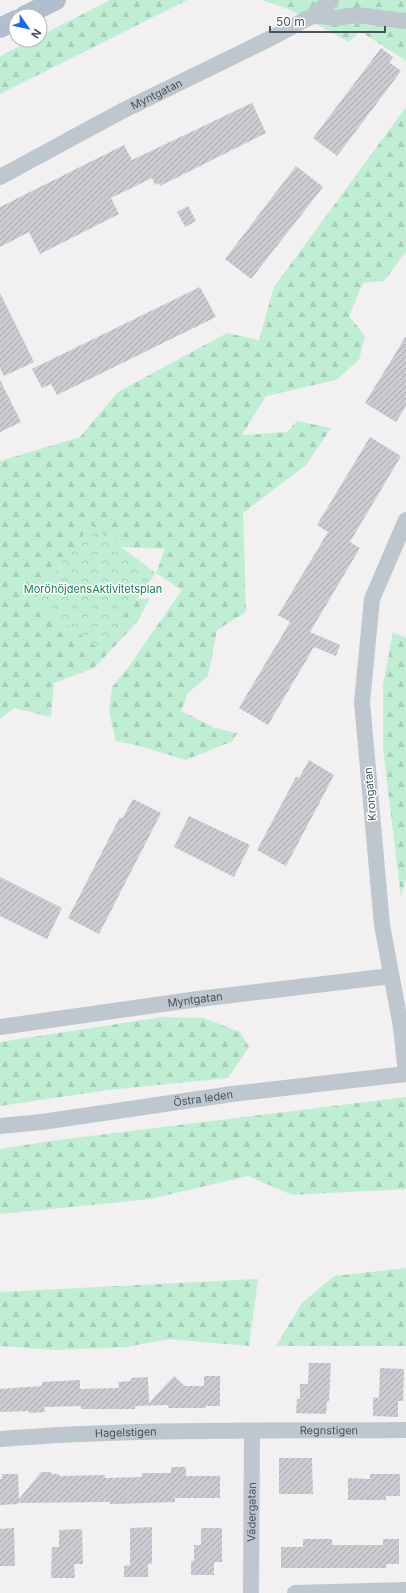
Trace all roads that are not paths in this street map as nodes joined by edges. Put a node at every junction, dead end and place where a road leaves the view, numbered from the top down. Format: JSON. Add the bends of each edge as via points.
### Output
{"nodes":[{"id":1,"x":56,"y":0,"type":"edge"},
{"id":2,"x":331,"y":0,"type":"edge"},
{"id":3,"x":40,"y":8,"type":"edge"},
{"id":4,"x":314,"y":15,"type":"junction"},
{"id":5,"x":406,"y":21,"type":"edge"},
{"id":6,"x":0,"y":178,"type":"edge"},
{"id":7,"x":406,"y":520,"type":"edge"},
{"id":8,"x":391,"y":976,"type":"junction"},
{"id":9,"x":0,"y":1027,"type":"edge"},
{"id":10,"x":406,"y":1074,"type":"edge"},
{"id":11,"x":0,"y":1126,"type":"edge"},
{"id":12,"x":406,"y":1430,"type":"edge"},
{"id":13,"x":252,"y":1432,"type":"junction"},
{"id":14,"x":0,"y":1438,"type":"edge"},
{"id":15,"x":406,"y":1590,"type":"edge"},
{"id":16,"x":251,"y":1593,"type":"edge"},
{"id":17,"x":295,"y":1593,"type":"edge"}],
"edges":[{"from":1,"to":3,"type":"main road"},
{"from":2,"to":4,"type":"street","name":"Myntgatan"},
{"from":4,"to":5,"type":"street","via":[[335,18],[356,15]]},
{"from":4,"to":6,"type":"street","name":"Myntgatan","via":[[122,112]]},
{"from":7,"to":8,"type":"street","name":"Krongatan","via":[[372,599],[362,702],[382,925]]},
{"from":8,"to":9,"type":"street","name":"Myntgatan"},
{"from":8,"to":10,"type":"street","name":"Krongatan","via":[[402,1027]]},
{"from":10,"to":11,"type":"street","name":"Östra leden","via":[[232,1094]]},
{"from":12,"to":13,"type":"street","name":"Regnstigen"},
{"from":13,"to":14,"type":"street","name":"Hagelstigen"},
{"from":13,"to":16,"type":"street","name":"Vädergatan"},
{"from":15,"to":17,"type":"street"}]}
